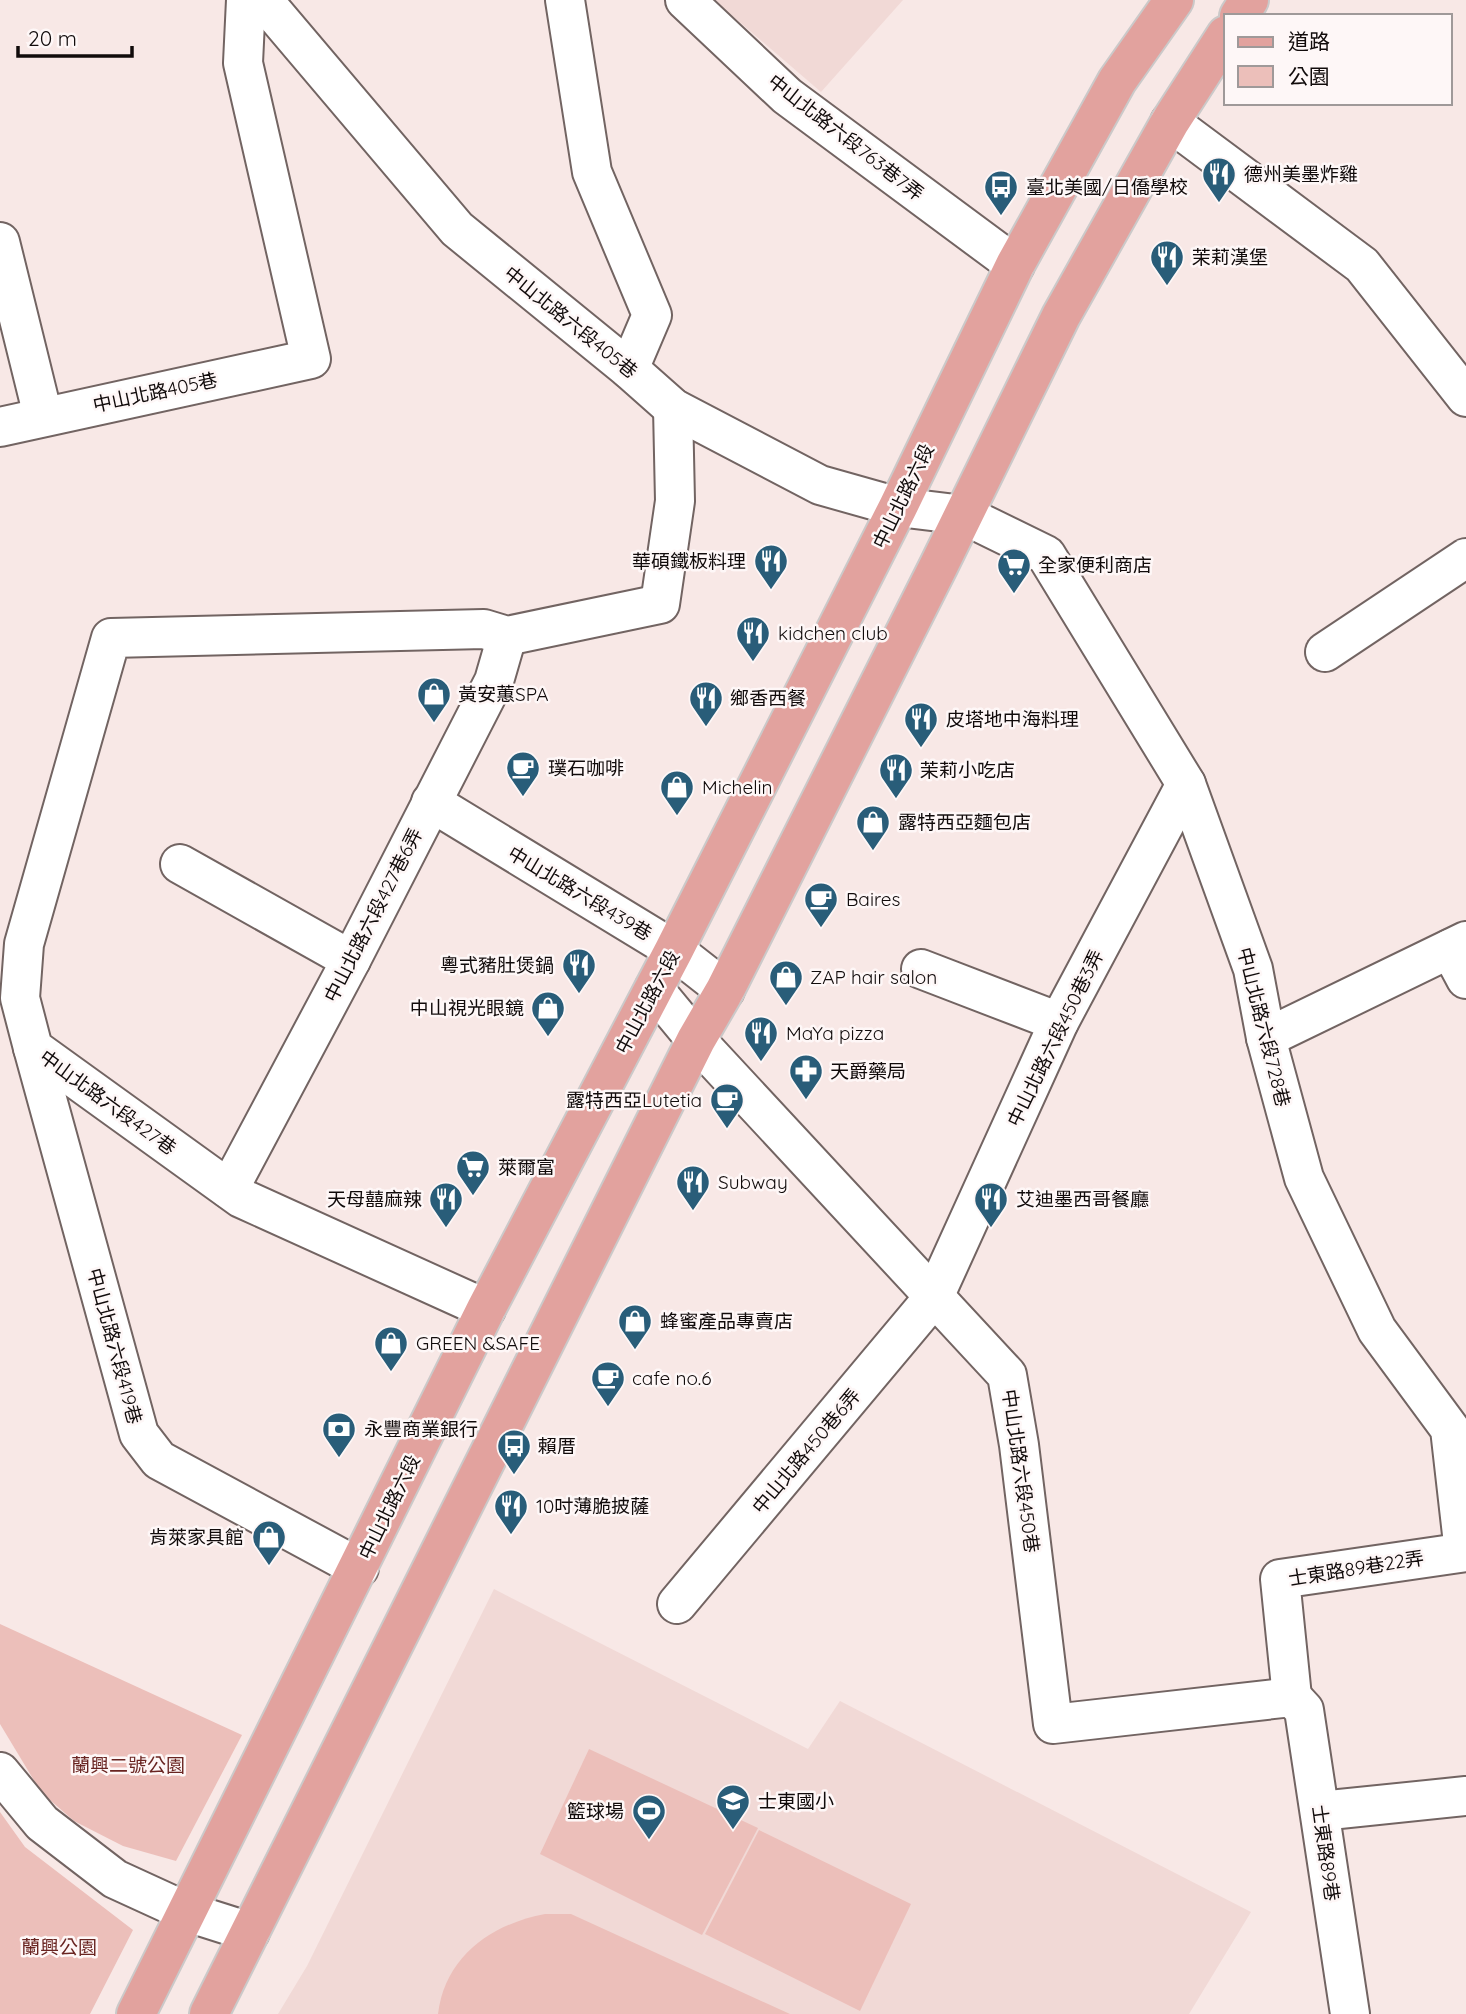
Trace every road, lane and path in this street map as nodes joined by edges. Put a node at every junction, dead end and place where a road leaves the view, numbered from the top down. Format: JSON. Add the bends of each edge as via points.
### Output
{"nodes":[{"id":1,"x":246,"y":0,"type":"edge"},
{"id":2,"x":263,"y":0,"type":"edge"},
{"id":3,"x":565,"y":0,"type":"edge"},
{"id":4,"x":685,"y":0,"type":"edge"},
{"id":5,"x":1174,"y":0,"type":"edge"},
{"id":6,"x":1224,"y":38,"type":"edge"},
{"id":7,"x":1170,"y":122,"type":"junction"},
{"id":8,"x":0,"y":242,"type":"edge"},
{"id":9,"x":1014,"y":265,"type":"junction"},
{"id":10,"x":629,"y":369,"type":"junction"},
{"id":11,"x":1466,"y":397,"type":"edge"},
{"id":12,"x":673,"y":408,"type":"junction"},
{"id":13,"x":43,"y":416,"type":"junction"},
{"id":14,"x":0,"y":427,"type":"edge"},
{"id":15,"x":898,"y":507,"type":"junction"},
{"id":16,"x":964,"y":515,"type":"junction"},
{"id":17,"x":1466,"y":558,"type":"edge"},
{"id":18,"x":506,"y":636,"type":"junction"},
{"id":19,"x":1325,"y":652,"type":"dead end"},
{"id":20,"x":1186,"y":784,"type":"junction"},
{"id":21,"x":431,"y":803,"type":"junction"},
{"id":22,"x":180,"y":864,"type":"dead end"},
{"id":23,"x":674,"y":950,"type":"junction"},
{"id":24,"x":1461,"y":956,"type":"edge"},
{"id":25,"x":351,"y":960,"type":"junction"},
{"id":26,"x":921,"y":969,"type":"dead end"},
{"id":27,"x":654,"y":989,"type":"junction"},
{"id":28,"x":725,"y":990,"type":"junction"},
{"id":29,"x":1059,"y":1022,"type":"junction"},
{"id":30,"x":1266,"y":1038,"type":"junction"},
{"id":31,"x":696,"y":1040,"type":"junction"},
{"id":32,"x":33,"y":1048,"type":"junction"},
{"id":33,"x":229,"y":1189,"type":"junction"},
{"id":34,"x":934,"y":1297,"type":"junction"},
{"id":35,"x":486,"y":1309,"type":"junction"},
{"id":36,"x":1465,"y":1552,"type":"edge"},
{"id":37,"x":359,"y":1568,"type":"junction"},
{"id":38,"x":677,"y":1604,"type":"dead end"},
{"id":39,"x":1292,"y":1697,"type":"junction"},
{"id":40,"x":0,"y":1772,"type":"edge"},
{"id":41,"x":1466,"y":1796,"type":"edge"},
{"id":42,"x":1320,"y":1811,"type":"junction"},
{"id":43,"x":187,"y":1912,"type":"junction"},
{"id":44,"x":250,"y":1932,"type":"junction"},
{"id":45,"x":136,"y":2014,"type":"edge"},
{"id":46,"x":209,"y":2014,"type":"edge"},
{"id":47,"x":1350,"y":2014,"type":"edge"}],
"edges":[{"from":1,"to":13,"type":"street","name":"中山北路405巷","via":[[243,63],[311,359]]},
{"from":2,"to":10,"type":"street","name":"中山北路六段405巷","via":[[457,229]]},
{"from":3,"to":10,"type":"street","via":[[592,173],[652,315]]},
{"from":4,"to":9,"type":"street","name":"中山北路六段763巷7弄","via":[[787,96]]},
{"from":5,"to":9,"type":"main road","name":"中山北路六段","via":[[1117,81]]},
{"from":6,"to":7,"type":"main road"},
{"from":7,"to":11,"type":"street","via":[[1362,265]]},
{"from":7,"to":16,"type":"main road","via":[[1061,316]]},
{"from":8,"to":13,"type":"street"},
{"from":9,"to":15,"type":"main road","name":"中山北路六段"},
{"from":10,"to":12,"type":"street","name":"中山北路六段405巷"},
{"from":12,"to":15,"type":"street","name":"中山北路六段405巷","via":[[820,485]]},
{"from":12,"to":18,"type":"street","via":[[675,501],[660,604]]},
{"from":13,"to":14,"type":"street","name":"中山北路405巷"},
{"from":15,"to":16,"type":"street","name":"中山北路六段405巷"},
{"from":15,"to":23,"type":"main road","name":"中山北路六段"},
{"from":16,"to":20,"type":"street","name":"中山北路六段728巷","via":[[1046,555]]},
{"from":16,"to":28,"type":"main road"},
{"from":17,"to":19,"type":"street"},
{"from":18,"to":21,"type":"street","name":"中山北路六段427巷6弄","via":[[494,681]]},
{"from":18,"to":32,"type":"street","name":"中山北路六段427巷","via":[[484,629],[111,638],[24,943],[20,998]]},
{"from":20,"to":29,"type":"street","name":"中山北路六段450巷3弄"},
{"from":20,"to":30,"type":"street","name":"中山北路六段728巷","via":[[1253,969]]},
{"from":21,"to":23,"type":"street","name":"中山北路六段439巷"},
{"from":21,"to":25,"type":"street","name":"中山北路六段427巷6弄"},
{"from":22,"to":25,"type":"street"},
{"from":23,"to":27,"type":"main road","name":"中山北路六段"},
{"from":23,"to":28,"type":"street","name":"中山北路六段439巷"},
{"from":24,"to":30,"type":"street"},
{"from":25,"to":33,"type":"street","name":"中山北路六段427巷6弄"},
{"from":26,"to":29,"type":"street"},
{"from":27,"to":31,"type":"street","name":"中山北路六段450巷"},
{"from":27,"to":35,"type":"main road","name":"中山北路六段"},
{"from":28,"to":31,"type":"main road"},
{"from":29,"to":34,"type":"street","name":"中山北路六段450巷3弄"},
{"from":30,"to":36,"type":"street","name":"中山北路六段728巷","via":[[1304,1178],[1377,1329],[1450,1429]]},
{"from":31,"to":34,"type":"street","name":"中山北路六段450巷"},
{"from":31,"to":44,"type":"main road"},
{"from":32,"to":33,"type":"street","name":"中山北路六段427巷"},
{"from":32,"to":37,"type":"street","name":"中山北路六段419巷","via":[[138,1434],[159,1460]]},
{"from":33,"to":35,"type":"street","name":"中山北路六段427巷"},
{"from":34,"to":38,"type":"street","name":"中山北路450巷6弄"},
{"from":34,"to":39,"type":"street","name":"中山北路六段450巷","via":[[1007,1375],[1053,1724]]},
{"from":35,"to":37,"type":"main road","name":"中山北路六段"},
{"from":36,"to":39,"type":"street","name":"士東路89巷22弄","via":[[1280,1579]]},
{"from":37,"to":43,"type":"main road","name":"中山北路六段"},
{"from":39,"to":42,"type":"street","name":"士東路89巷","via":[[1304,1710]]},
{"from":40,"to":43,"type":"street","via":[[42,1823],[115,1879]]},
{"from":41,"to":42,"type":"street"},
{"from":42,"to":47,"type":"street","name":"士東路89巷"},
{"from":43,"to":44,"type":"street"},
{"from":43,"to":45,"type":"main road","name":"中山北路六段"},
{"from":44,"to":46,"type":"main road"}]}
